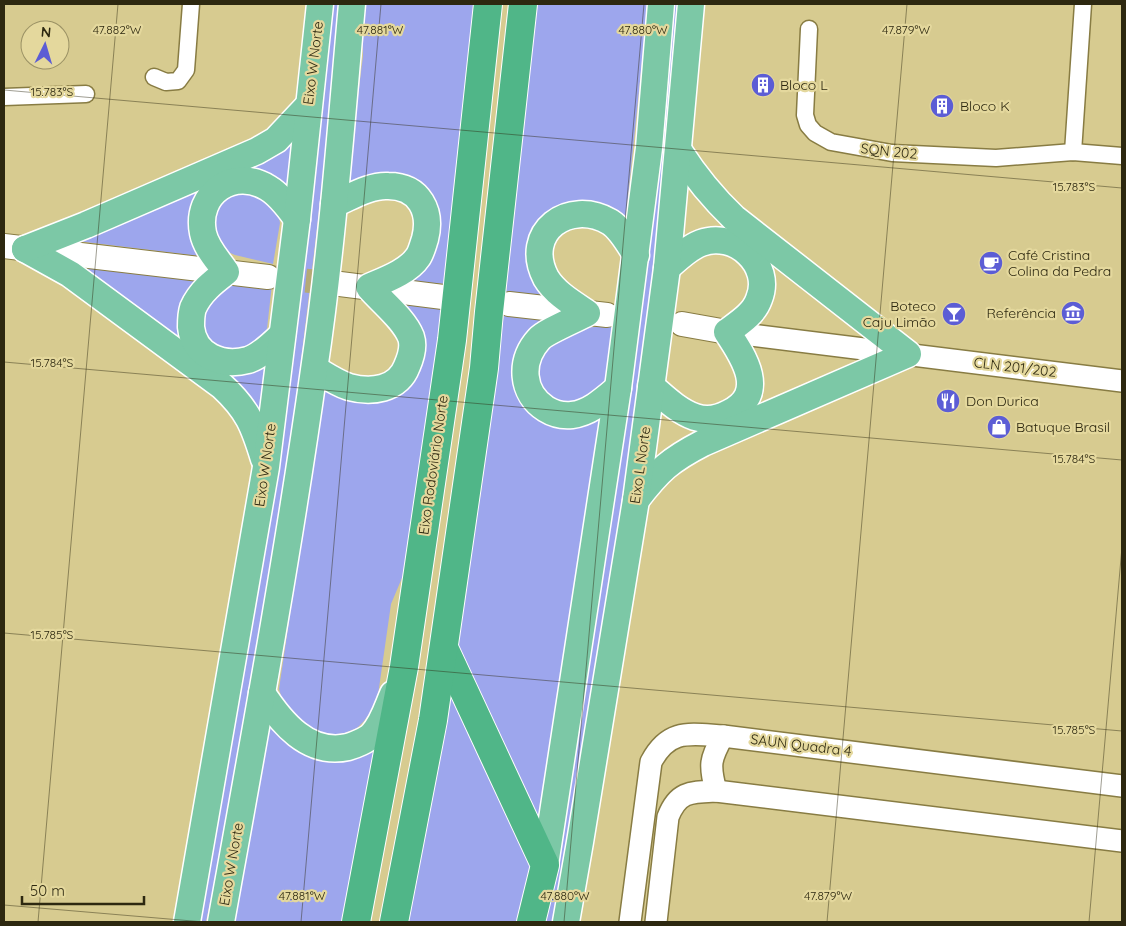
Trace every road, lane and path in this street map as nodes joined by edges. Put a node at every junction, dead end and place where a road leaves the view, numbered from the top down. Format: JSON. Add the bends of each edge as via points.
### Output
{"nodes":[{"id":1,"x":191,"y":4,"type":"edge"},
{"id":2,"x":320,"y":4,"type":"edge"},
{"id":3,"x":352,"y":4,"type":"edge"},
{"id":4,"x":488,"y":4,"type":"edge"},
{"id":5,"x":523,"y":4,"type":"edge"},
{"id":6,"x":662,"y":4,"type":"edge"},
{"id":7,"x":691,"y":4,"type":"edge"},
{"id":8,"x":1083,"y":4,"type":"edge"},
{"id":9,"x":808,"y":29,"type":"dead end"},
{"id":10,"x":154,"y":77,"type":"dead end"},
{"id":11,"x":86,"y":94,"type":"dead end"},
{"id":12,"x":4,"y":97,"type":"edge"},
{"id":13,"x":308,"y":106,"type":"junction"},
{"id":14,"x":679,"y":151,"type":"junction"},
{"id":15,"x":1073,"y":152,"type":"junction"},
{"id":16,"x":1122,"y":156,"type":"edge"},
{"id":17,"x":334,"y":204,"type":"junction"},
{"id":18,"x":297,"y":219,"type":"junction"},
{"id":19,"x":15,"y":248,"type":"edge"},
{"id":20,"x":636,"y":255,"type":"junction"},
{"id":21,"x":667,"y":268,"type":"junction"},
{"id":22,"x":226,"y":272,"type":"junction"},
{"id":23,"x":268,"y":277,"type":"tunnel mouth"},
{"id":24,"x":340,"y":284,"type":"tunnel mouth"},
{"id":25,"x":369,"y":287,"type":"junction"},
{"id":26,"x":443,"y":297,"type":"dead end"},
{"id":27,"x":509,"y":304,"type":"dead end"},
{"id":28,"x":597,"y":314,"type":"junction"},
{"id":29,"x":682,"y":324,"type":"dead end"},
{"id":30,"x":727,"y":332,"type":"junction"},
{"id":31,"x":282,"y":335,"type":"junction"},
{"id":32,"x":908,"y":354,"type":"junction"},
{"id":33,"x":315,"y":369,"type":"junction"},
{"id":34,"x":1122,"y":380,"type":"edge"},
{"id":35,"x":651,"y":386,"type":"junction"},
{"id":36,"x":618,"y":388,"type":"junction"},
{"id":37,"x":266,"y":467,"type":"junction"},
{"id":38,"x":636,"y":500,"type":"junction"},
{"id":39,"x":444,"y":648,"type":"junction"},
{"id":40,"x":404,"y":667,"type":"junction"},
{"id":41,"x":262,"y":692,"type":"junction"},
{"id":42,"x":723,"y":736,"type":"junction"},
{"id":43,"x":1122,"y":786,"type":"edge"},
{"id":44,"x":716,"y":791,"type":"junction"},
{"id":45,"x":1122,"y":841,"type":"edge"},
{"id":46,"x":545,"y":865,"type":"junction"},
{"id":47,"x":185,"y":919,"type":"edge"},
{"id":48,"x":221,"y":922,"type":"edge"},
{"id":49,"x":356,"y":922,"type":"edge"},
{"id":50,"x":394,"y":922,"type":"edge"},
{"id":51,"x":531,"y":922,"type":"edge"},
{"id":52,"x":566,"y":922,"type":"edge"},
{"id":53,"x":630,"y":922,"type":"edge"},
{"id":54,"x":656,"y":922,"type":"edge"}],
"edges":[{"from":1,"to":10,"type":"street","via":[[186,70],[178,81],[166,82]]},
{"from":2,"to":13,"type":"main road","name":"Eixo W Norte"},
{"from":3,"to":17,"type":"main road","name":"Eixo W Norte"},
{"from":4,"to":40,"type":"highway","name":"Eixo Rodoviário Norte","via":[[452,340]]},
{"from":5,"to":39,"type":"highway","via":[[484,368]]},
{"from":6,"to":20,"type":"main road"},
{"from":7,"to":14,"type":"main road","name":"Eixo L Norte"},
{"from":8,"to":15,"type":"street"},
{"from":9,"to":15,"type":"street","name":"SQN 202","via":[[808,125],[832,142],[892,153],[996,158]]},
{"from":11,"to":12,"type":"street"},
{"from":13,"to":18,"type":"main road","name":"Eixo W Norte"},
{"from":13,"to":19,"type":"main road","via":[[276,140],[257,150],[86,225]]},
{"from":14,"to":21,"type":"main road","name":"Eixo L Norte"},
{"from":14,"to":32,"type":"main road","via":[[694,176],[734,218]]},
{"from":15,"to":16,"type":"street","name":"SQN 202"},
{"from":17,"to":25,"type":"main road","via":[[376,186],[390,186],[407,190],[423,205],[427,217],[426,235],[418,257],[393,276]]},
{"from":17,"to":33,"type":"main road","name":"Eixo W Norte"},
{"from":18,"to":22,"type":"main road","via":[[283,200],[269,188],[254,182],[228,182],[216,190],[209,197],[205,210],[203,233],[207,245]]},
{"from":18,"to":31,"type":"main road","name":"Eixo W Norte"},
{"from":19,"to":22,"type":"main road"},
{"from":19,"to":37,"type":"main road","via":[[70,274],[222,386],[238,400],[248,416]]},
{"from":20,"to":28,"type":"main road","via":[[612,223],[599,216],[566,217],[555,221],[546,230],[539,254],[547,280],[561,295]]},
{"from":20,"to":36,"type":"main road"},
{"from":21,"to":30,"type":"main road","via":[[701,243],[713,240],[725,241],[747,252],[759,269],[762,289],[753,310]]},
{"from":21,"to":35,"type":"main road","name":"Eixo L Norte"},
{"from":22,"to":23,"type":"main road"},
{"from":22,"to":31,"type":"main road","via":[[208,286],[192,310],[192,336],[196,346],[221,361],[234,362],[250,359]]},
{"from":24,"to":25,"type":"main road"},
{"from":25,"to":26,"type":"main road"},
{"from":25,"to":33,"type":"main road","via":[[408,329],[412,347],[406,370],[395,383],[374,389],[348,386]]},
{"from":27,"to":28,"type":"main road"},
{"from":28,"to":36,"type":"main road","via":[[541,337],[528,357],[525,370],[530,394],[548,410],[572,415],[585,412]]},
{"from":29,"to":30,"type":"main road"},
{"from":30,"to":32,"type":"street","name":"CLN 201/202"},
{"from":30,"to":35,"type":"main road","via":[[740,351],[750,379],[745,400],[736,410],[722,417],[696,418],[670,403]]},
{"from":31,"to":37,"type":"main road","name":"Eixo W Norte"},
{"from":32,"to":34,"type":"street","name":"CLN 201/202"},
{"from":32,"to":38,"type":"main road","via":[[679,455],[655,475]]},
{"from":33,"to":41,"type":"main road","name":"Eixo W Norte"},
{"from":35,"to":38,"type":"main road","name":"Eixo L Norte"},
{"from":36,"to":46,"type":"main road"},
{"from":37,"to":47,"type":"main road","name":"Eixo W Norte"},
{"from":38,"to":52,"type":"main road","name":"Eixo L Norte"},
{"from":39,"to":46,"type":"highway"},
{"from":39,"to":50,"type":"highway","via":[[430,739]]},
{"from":40,"to":41,"type":"main road","via":[[382,721],[370,736],[339,749],[311,743],[294,734]]},
{"from":40,"to":49,"type":"highway","name":"Eixo Rodoviário Norte"},
{"from":41,"to":48,"type":"main road","name":"Eixo W Norte"},
{"from":42,"to":43,"type":"street","name":"SAUN Quadra 4"},
{"from":42,"to":44,"type":"street","via":[[713,754],[711,766]]},
{"from":42,"to":53,"type":"street","name":"SAUN Quadra 4","via":[[682,735],[666,741],[657,750],[651,762]]},
{"from":44,"to":45,"type":"street"},
{"from":44,"to":54,"type":"street","via":[[690,792],[673,805],[668,817]]},
{"from":46,"to":51,"type":"highway"}]}
